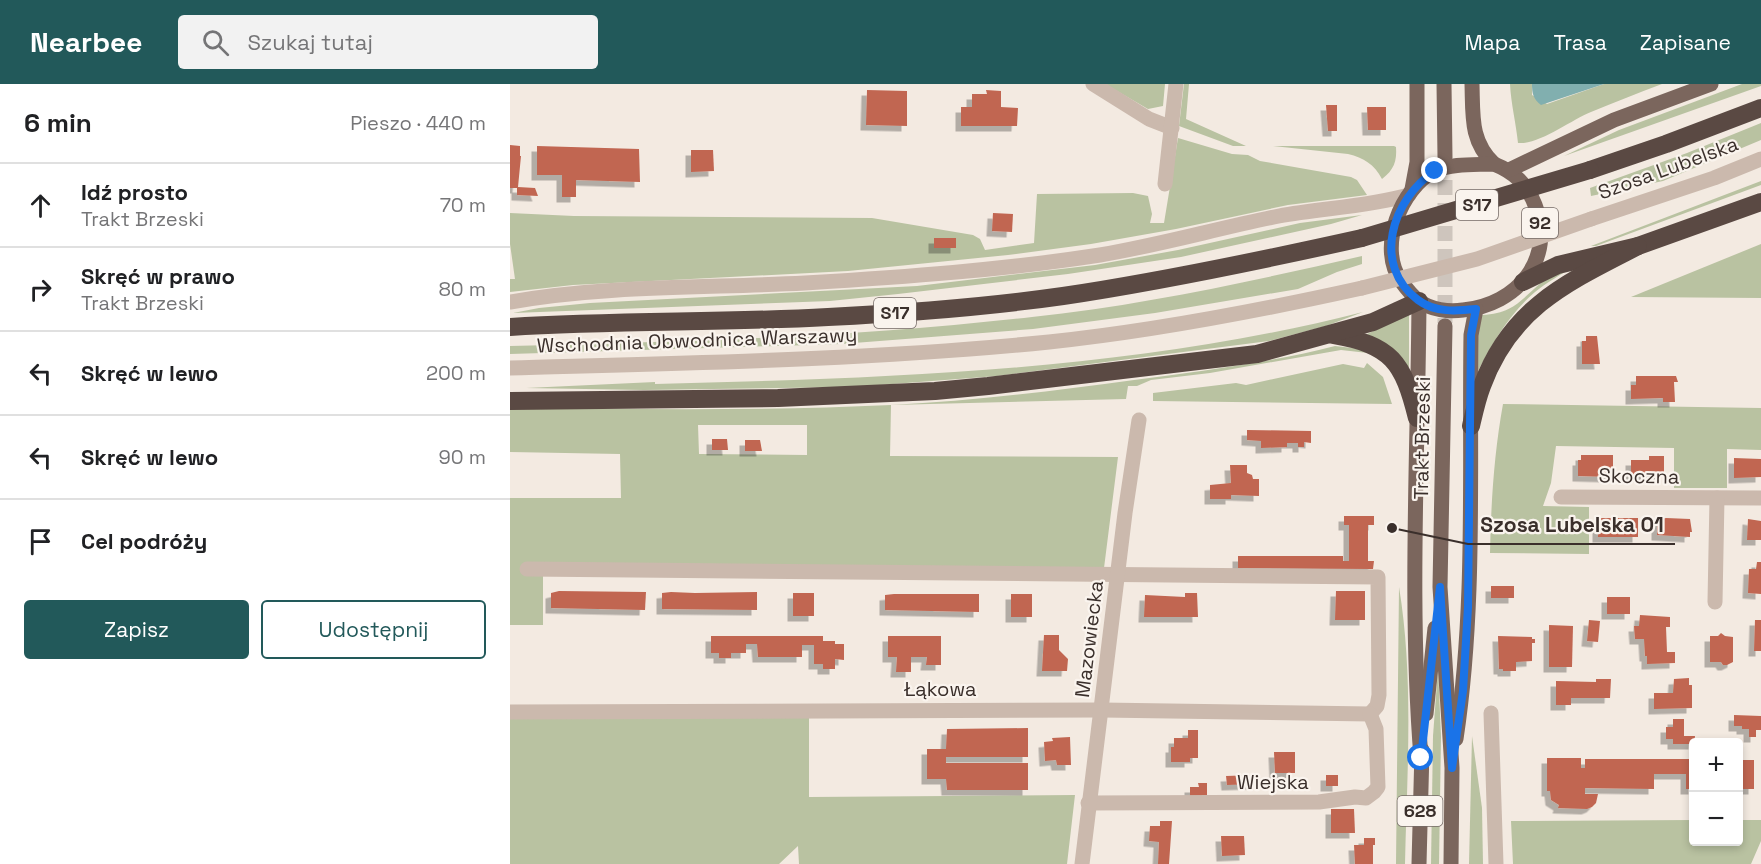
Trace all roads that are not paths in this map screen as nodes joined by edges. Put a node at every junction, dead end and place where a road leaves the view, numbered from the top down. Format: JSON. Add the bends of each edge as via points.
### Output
{"nodes":[{"id":1,"x":1093,"y":84,"type":"edge"},
{"id":2,"x":1176,"y":84,"type":"edge"},
{"id":3,"x":1417,"y":84,"type":"edge"},
{"id":4,"x":1444,"y":84,"type":"edge"},
{"id":5,"x":1472,"y":84,"type":"edge"},
{"id":6,"x":1711,"y":84,"type":"edge"},
{"id":7,"x":1761,"y":108,"type":"edge"},
{"id":8,"x":1172,"y":128,"type":"junction"},
{"id":9,"x":1444,"y":157,"type":"tunnel mouth"},
{"id":10,"x":1761,"y":159,"type":"edge"},
{"id":11,"x":1494,"y":164,"type":"junction"},
{"id":12,"x":1509,"y":170,"type":"junction"},
{"id":13,"x":1165,"y":184,"type":"dead end"},
{"id":14,"x":1410,"y":193,"type":"junction"},
{"id":15,"x":1761,"y":202,"type":"edge"},
{"id":16,"x":1591,"y":219,"type":"joint"},
{"id":17,"x":1638,"y":246,"type":"junction"},
{"id":18,"x":1523,"y":282,"type":"junction"},
{"id":19,"x":1419,"y":301,"type":"junction"},
{"id":20,"x":510,"y":302,"type":"edge"},
{"id":21,"x":1476,"y":309,"type":"junction"},
{"id":22,"x":1445,"y":326,"type":"tunnel mouth"},
{"id":23,"x":510,"y":327,"type":"edge"},
{"id":24,"x":1331,"y":335,"type":"junction"},
{"id":25,"x":510,"y":368,"type":"edge"},
{"id":26,"x":510,"y":401,"type":"edge"},
{"id":27,"x":1417,"y":418,"type":"junction"},
{"id":28,"x":1139,"y":420,"type":"dead end"},
{"id":29,"x":1471,"y":426,"type":"junction"},
{"id":30,"x":1562,"y":496,"type":"dead end"},
{"id":31,"x":1717,"y":498,"type":"junction"},
{"id":32,"x":1761,"y":498,"type":"edge"},
{"id":33,"x":527,"y":569,"type":"dead end"},
{"id":34,"x":1118,"y":573,"type":"junction"},
{"id":35,"x":1440,"y":587,"type":"junction"},
{"id":36,"x":1715,"y":602,"type":"dead end"},
{"id":37,"x":1102,"y":710,"type":"junction"},
{"id":38,"x":510,"y":712,"type":"edge"},
{"id":39,"x":1491,"y":713,"type":"dead end"},
{"id":40,"x":1370,"y":714,"type":"junction"},
{"id":41,"x":1421,"y":758,"type":"junction"},
{"id":42,"x":1452,"y":768,"type":"junction"},
{"id":43,"x":1088,"y":802,"type":"junction"},
{"id":44,"x":1082,"y":864,"type":"edge"},
{"id":45,"x":1419,"y":864,"type":"edge"},
{"id":46,"x":1451,"y":864,"type":"edge"},
{"id":47,"x":1496,"y":864,"type":"edge"}],
"edges":[{"from":1,"to":8,"type":"street","via":[[1149,119]]},
{"from":2,"to":8,"type":"street"},
{"from":3,"to":14,"type":"main road","via":[[1417,162]]},
{"from":4,"to":9,"type":"main road"},
{"from":5,"to":11,"type":"main road","via":[[1478,143]]},
{"from":6,"to":12,"type":"main road","via":[[1614,120]]},
{"from":7,"to":23,"type":"highway","number":"S17","bridge":true,"via":[[1590,170],[1362,238],[1185,276],[1060,296],[828,317]]},
{"from":8,"to":13,"type":"street"},
{"from":10,"to":16,"type":"street","name":"Szosa Lubelska","number":"S17"},
{"from":11,"to":12,"type":"main road","number":"92"},
{"from":11,"to":14,"type":"main road","number":"92","via":[[1435,171]]},
{"from":12,"to":18,"type":"main road","number":"92","via":[[1531,197],[1541,232],[1537,257]]},
{"from":14,"to":19,"type":"main road","number":"92","via":[[1398,212],[1391,245],[1397,276]]},
{"from":14,"to":20,"type":"street","via":[[1373,204],[1307,211],[1150,246],[999,268],[806,283],[571,294]]},
{"from":15,"to":17,"type":"highway"},
{"from":16,"to":25,"type":"street","name":"Wschodnia Obwodnica Warszawy","number":"S17","bridge":true,"via":[[1477,258],[1362,288],[1194,322],[1039,343],[939,351]]},
{"from":17,"to":18,"type":"highway","via":[[1558,265]]},
{"from":17,"to":29,"type":"highway","via":[[1566,284],[1525,317],[1505,341],[1489,371]]},
{"from":18,"to":21,"type":"main road","number":"92","via":[[1504,298]]},
{"from":19,"to":21,"type":"main road","number":"92","via":[[1444,310]]},
{"from":19,"to":24,"type":"highway","via":[[1384,318]]},
{"from":19,"to":27,"type":"main road"},
{"from":21,"to":29,"type":"main road","via":[[1471,335]]},
{"from":22,"to":35,"type":"main road","name":"Trakt Brzeski","number":"628"},
{"from":24,"to":26,"type":"highway","via":[[1257,354],[935,391],[778,398]]},
{"from":24,"to":27,"type":"highway","via":[[1375,346],[1395,362],[1405,375]]},
{"from":27,"to":41,"type":"main road","via":[[1414,576]]},
{"from":28,"to":34,"type":"street","name":"Mazowiecka"},
{"from":29,"to":42,"type":"main road","via":[[1464,681]]},
{"from":30,"to":31,"type":"street","name":"Skoczna"},
{"from":31,"to":32,"type":"street","name":"Skoczna"},
{"from":31,"to":36,"type":"street"},
{"from":33,"to":34,"type":"street"},
{"from":34,"to":37,"type":"street","name":"Mazowiecka"},
{"from":34,"to":40,"type":"street","via":[[1378,577],[1379,695]]},
{"from":35,"to":41,"type":"main road","name":"Trakt Brzeski","number":"628"},
{"from":35,"to":42,"type":"main road","name":"Trakt Brzeski","number":"628"},
{"from":37,"to":38,"type":"street","name":"Łąkowa"},
{"from":37,"to":40,"type":"street","name":"Łąkowa"},
{"from":37,"to":43,"type":"street","name":"Mazowiecka"},
{"from":39,"to":47,"type":"street"},
{"from":40,"to":43,"type":"street","name":"Wiejska","via":[[1376,729],[1378,787],[1366,798],[1319,802]]},
{"from":41,"to":45,"type":"main road","name":"Trakt Brzeski","number":"628"},
{"from":42,"to":46,"type":"main road","name":"Trakt Brzeski","number":"628"},
{"from":43,"to":44,"type":"street","name":"Mazowiecka"}]}
